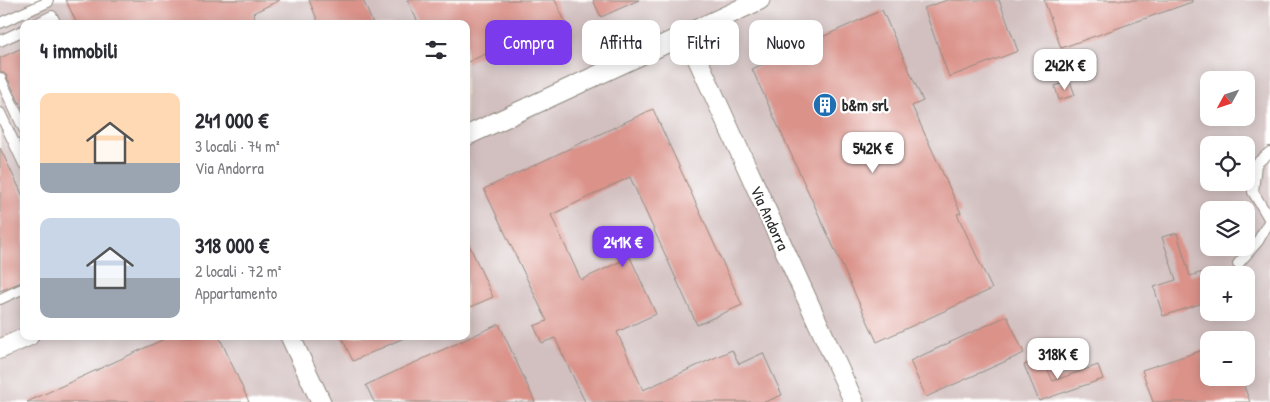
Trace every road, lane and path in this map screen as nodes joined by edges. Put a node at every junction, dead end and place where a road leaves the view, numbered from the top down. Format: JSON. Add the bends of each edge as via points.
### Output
{"nodes":[{"id":1,"x":47,"y":0,"type":"edge"},
{"id":2,"x":760,"y":0,"type":"edge"},
{"id":3,"x":44,"y":20,"type":"edge"},
{"id":4,"x":54,"y":20,"type":"edge"},
{"id":5,"x":716,"y":20,"type":"edge"},
{"id":6,"x":0,"y":23,"type":"edge"},
{"id":7,"x":20,"y":32,"type":"edge"},
{"id":8,"x":0,"y":41,"type":"edge"},
{"id":9,"x":670,"y":41,"type":"edge"},
{"id":10,"x":700,"y":65,"type":"edge"},
{"id":11,"x":0,"y":78,"type":"edge"},
{"id":12,"x":0,"y":113,"type":"edge"},
{"id":13,"x":20,"y":120,"type":"edge"},
{"id":14,"x":470,"y":134,"type":"edge"},
{"id":15,"x":1270,"y":152,"type":"edge"},
{"id":16,"x":20,"y":156,"type":"edge"},
{"id":17,"x":1238,"y":264,"type":"dead end"},
{"id":18,"x":20,"y":290,"type":"edge"},
{"id":19,"x":0,"y":299,"type":"edge"},
{"id":20,"x":20,"y":340,"type":"edge"},
{"id":21,"x":292,"y":340,"type":"edge"},
{"id":22,"x":0,"y":349,"type":"edge"},
{"id":23,"x":320,"y":402,"type":"edge"},
{"id":24,"x":854,"y":402,"type":"edge"}],
"edges":[{"from":1,"to":6,"type":"lane"},
{"from":2,"to":5,"type":"street"},
{"from":3,"to":4,"type":"lane","via":[[52,16]]},
{"from":7,"to":8,"type":"lane"},
{"from":9,"to":14,"type":"street"},
{"from":10,"to":24,"type":"street","name":"Via Andorra"},
{"from":11,"to":13,"type":"lane"},
{"from":12,"to":16,"type":"lane"},
{"from":15,"to":17,"type":"lane","via":[[1256,164],[1253,192],[1270,220],[1258,241]]},
{"from":18,"to":19,"type":"lane"},
{"from":20,"to":22,"type":"street"},
{"from":21,"to":23,"type":"street"}]}
